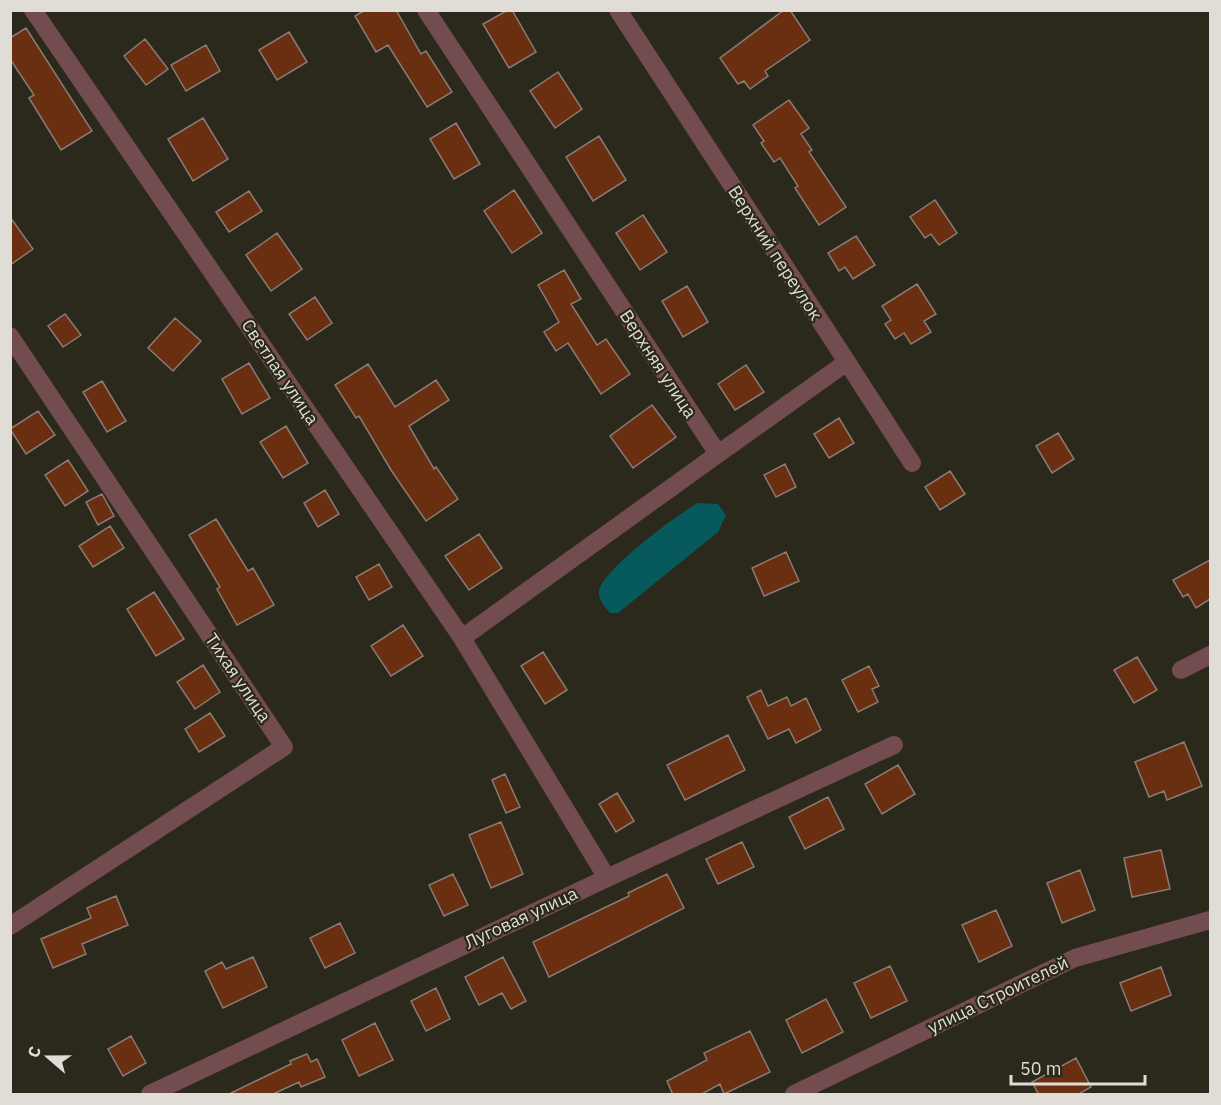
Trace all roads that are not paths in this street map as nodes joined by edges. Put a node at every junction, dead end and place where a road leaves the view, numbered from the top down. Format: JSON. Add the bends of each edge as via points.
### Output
{"nodes":[{"id":1,"x":33,"y":10,"type":"edge"},
{"id":2,"x":426,"y":10,"type":"edge"},
{"id":3,"x":618,"y":10,"type":"edge"},
{"id":4,"x":10,"y":336,"type":"edge"},
{"id":5,"x":847,"y":362,"type":"junction"},
{"id":6,"x":718,"y":454,"type":"junction"},
{"id":7,"x":912,"y":463,"type":"dead end"},
{"id":8,"x":462,"y":638,"type":"junction"},
{"id":9,"x":1210,"y":655,"type":"edge"},
{"id":10,"x":1181,"y":670,"type":"dead end"},
{"id":11,"x":894,"y":745,"type":"dead end"},
{"id":12,"x":606,"y":878,"type":"junction"},
{"id":13,"x":1210,"y":920,"type":"edge"},
{"id":14,"x":10,"y":926,"type":"edge"},
{"id":15,"x":797,"y":1094,"type":"edge"},
{"id":16,"x":150,"y":1095,"type":"edge"}],
"edges":[{"from":1,"to":8,"type":"street","name":"Светлая улица"},
{"from":2,"to":6,"type":"street","name":"Верхняя улица"},
{"from":3,"to":5,"type":"street","name":"Верхний переулок"},
{"from":4,"to":14,"type":"street","name":"Тихая улица","via":[[284,747]]},
{"from":5,"to":6,"type":"street"},
{"from":5,"to":7,"type":"street","name":"Верхний переулок"},
{"from":6,"to":8,"type":"street"},
{"from":8,"to":12,"type":"street","name":"Светлая улица"},
{"from":9,"to":10,"type":"street"},
{"from":11,"to":12,"type":"street","name":"Луговая улица"},
{"from":12,"to":16,"type":"street","name":"Луговая улица"},
{"from":13,"to":15,"type":"street","name":"улица Строителей","via":[[1075,957]]}]}
